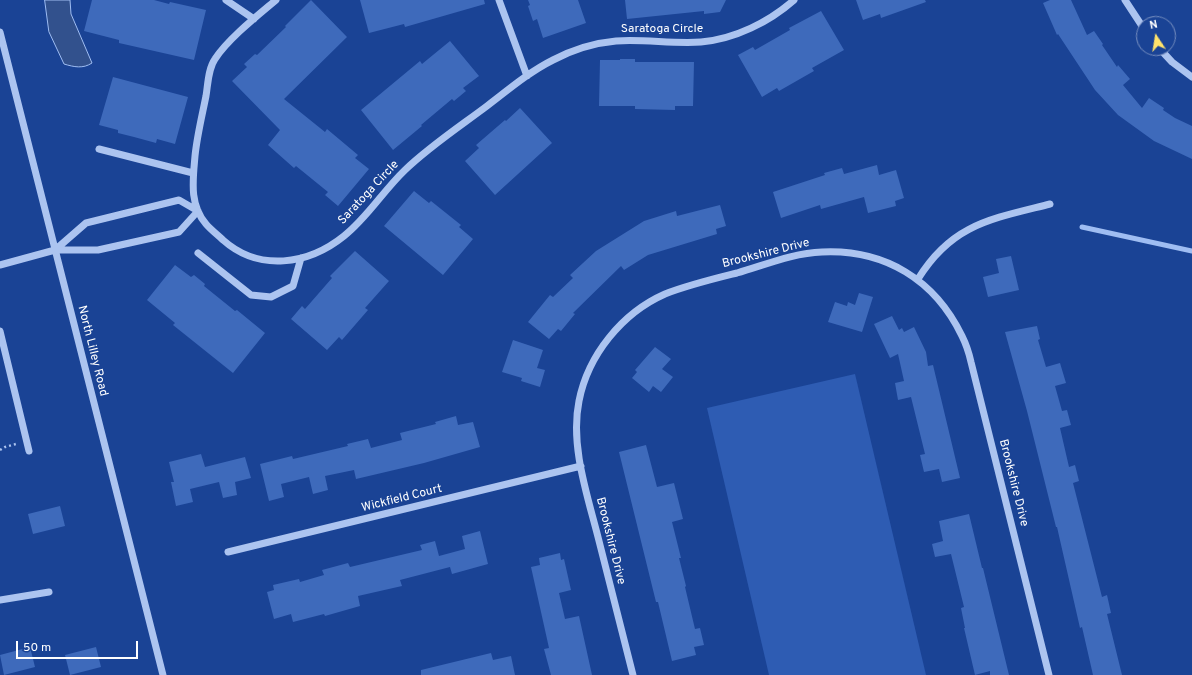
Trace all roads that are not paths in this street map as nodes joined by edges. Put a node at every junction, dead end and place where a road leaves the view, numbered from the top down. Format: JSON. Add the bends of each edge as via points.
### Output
{"nodes":[{"id":1,"x":226,"y":0,"type":"edge"},
{"id":2,"x":276,"y":0,"type":"edge"},
{"id":3,"x":499,"y":0,"type":"edge"},
{"id":4,"x":794,"y":0,"type":"edge"},
{"id":5,"x":1125,"y":0,"type":"edge"},
{"id":6,"x":1136,"y":17,"type":"edge"},
{"id":7,"x":254,"y":18,"type":"junction"},
{"id":8,"x":0,"y":32,"type":"edge"},
{"id":9,"x":1166,"y":56,"type":"edge"},
{"id":10,"x":527,"y":76,"type":"junction"},
{"id":11,"x":1192,"y":77,"type":"edge"},
{"id":12,"x":99,"y":149,"type":"dead end"},
{"id":13,"x":193,"y":173,"type":"junction"},
{"id":14,"x":1050,"y":204,"type":"dead end"},
{"id":15,"x":198,"y":211,"type":"junction"},
{"id":16,"x":55,"y":250,"type":"junction"},
{"id":17,"x":198,"y":253,"type":"dead end"},
{"id":18,"x":301,"y":258,"type":"junction"},
{"id":19,"x":0,"y":265,"type":"edge"},
{"id":20,"x":918,"y":279,"type":"junction"},
{"id":21,"x":0,"y":332,"type":"edge"},
{"id":22,"x":29,"y":451,"type":"dead end"},
{"id":23,"x":581,"y":466,"type":"junction"},
{"id":24,"x":228,"y":552,"type":"dead end"},
{"id":25,"x":49,"y":592,"type":"dead end"},
{"id":26,"x":0,"y":600,"type":"edge"},
{"id":27,"x":163,"y":675,"type":"edge"},
{"id":28,"x":633,"y":675,"type":"edge"},
{"id":29,"x":1049,"y":675,"type":"edge"}],
"edges":[{"from":1,"to":7,"type":"street"},
{"from":2,"to":7,"type":"street","name":"Saratoga Circle"},
{"from":3,"to":10,"type":"street"},
{"from":4,"to":10,"type":"street","name":"Saratoga Circle","via":[[772,18],[747,30],[721,38],[701,42],[617,41],[595,45],[578,49]]},
{"from":5,"to":6,"type":"street"},
{"from":7,"to":13,"type":"street","name":"Saratoga Circle","via":[[213,61]]},
{"from":8,"to":16,"type":"street","name":"North Lilley Road"},
{"from":9,"to":11,"type":"street"},
{"from":10,"to":18,"type":"street","name":"Saratoga Circle","via":[[404,171],[343,237],[324,249]]},
{"from":12,"to":13,"type":"street"},
{"from":13,"to":15,"type":"street","name":"Saratoga Circle","via":[[193,195]]},
{"from":14,"to":20,"type":"street","via":[[995,218],[966,230],[938,251]]},
{"from":15,"to":16,"type":"street","via":[[178,232],[98,250]]},
{"from":15,"to":16,"type":"street","name":"Saratoga Circle","via":[[179,200],[93,221],[86,223]]},
{"from":15,"to":18,"type":"street","name":"Saratoga Circle","via":[[206,224],[231,247],[245,255],[263,261],[282,262]]},
{"from":16,"to":19,"type":"street"},
{"from":16,"to":27,"type":"street","name":"North Lilley Road"},
{"from":17,"to":18,"type":"street","via":[[251,295],[271,297],[293,286]]},
{"from":20,"to":23,"type":"street","name":"Brookshire Drive","via":[[874,257],[821,252],[795,256],[685,287],[650,302],[632,314],[613,332],[597,354],[587,374],[576,421],[576,442]]},
{"from":20,"to":29,"type":"street","name":"Brookshire Drive","via":[[934,293],[950,313],[963,337]]},
{"from":21,"to":22,"type":"street"},
{"from":23,"to":24,"type":"street","name":"Wickfield Court"},
{"from":23,"to":28,"type":"street","name":"Brookshire Drive"},
{"from":25,"to":26,"type":"street"}]}
